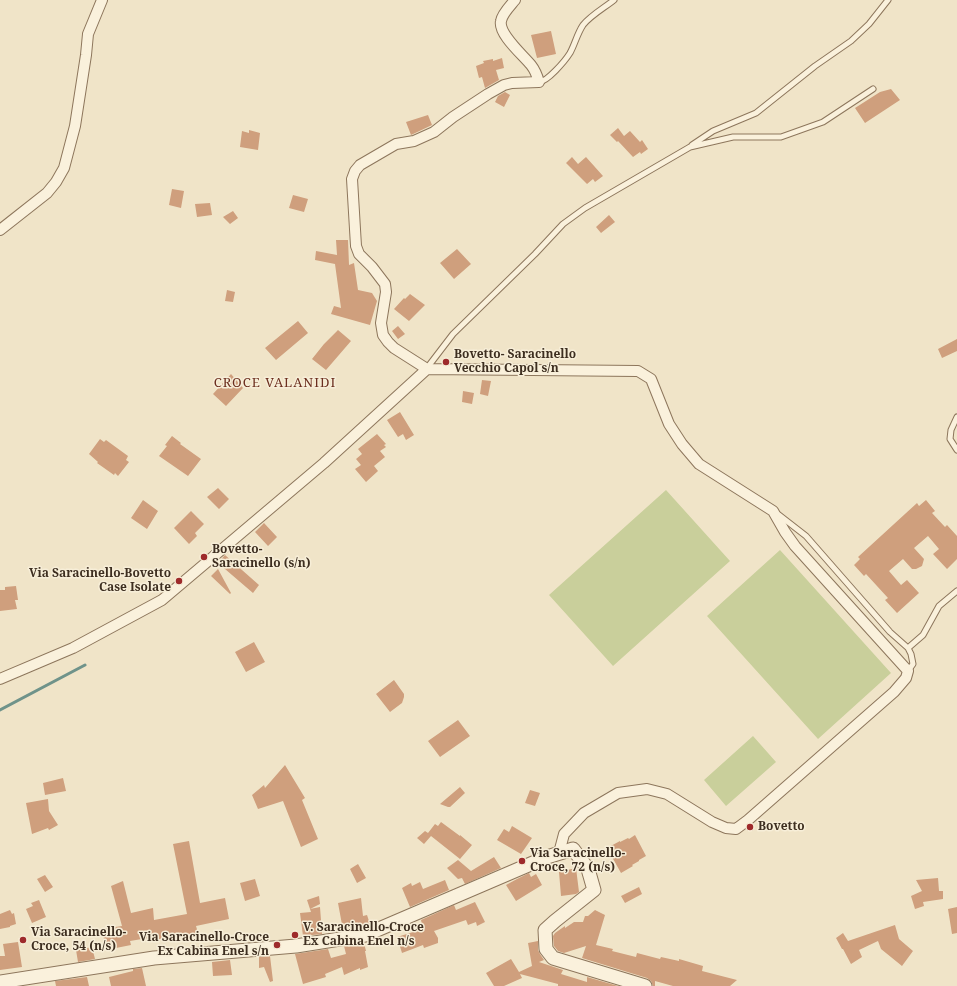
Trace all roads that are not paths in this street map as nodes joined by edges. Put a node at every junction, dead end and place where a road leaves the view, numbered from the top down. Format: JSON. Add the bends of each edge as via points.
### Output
{"nodes":[{"id":1,"x":102,"y":0,"type":"edge"},
{"id":2,"x":515,"y":0,"type":"edge"},
{"id":3,"x":614,"y":0,"type":"edge"},
{"id":4,"x":888,"y":0,"type":"edge"},
{"id":5,"x":539,"y":82,"type":"junction"},
{"id":6,"x":873,"y":89,"type":"dead end"},
{"id":7,"x":690,"y":147,"type":"junction"},
{"id":8,"x":0,"y":230,"type":"edge"},
{"id":9,"x":427,"y":369,"type":"junction"},
{"id":10,"x":957,"y":417,"type":"edge"},
{"id":11,"x":957,"y":450,"type":"edge"},
{"id":12,"x":773,"y":511,"type":"junction"},
{"id":13,"x":957,"y":592,"type":"edge"},
{"id":14,"x":908,"y":648,"type":"junction"},
{"id":15,"x":908,"y":671,"type":"junction"},
{"id":16,"x":0,"y":679,"type":"edge"},
{"id":17,"x":559,"y":853,"type":"junction"},
{"id":18,"x":0,"y":982,"type":"edge"},
{"id":19,"x":644,"y":986,"type":"edge"}],
"edges":[{"from":1,"to":8,"type":"street","via":[[88,34],[75,126],[64,168],[47,193]]},
{"from":2,"to":5,"type":"street","via":[[500,24],[508,39],[532,65]]},
{"from":3,"to":5,"type":"lane","via":[[583,25],[570,53],[553,73],[543,82]]},
{"from":4,"to":7,"type":"lane","via":[[851,41],[756,113],[713,131]]},
{"from":5,"to":9,"type":"street","via":[[504,85],[434,132],[414,141],[396,144],[360,165],[355,171],[352,179],[356,246],[359,254],[385,284],[381,323],[383,335],[394,348]]},
{"from":6,"to":7,"type":"lane","via":[[823,122],[781,137],[733,137]]},
{"from":7,"to":9,"type":"lane","via":[[562,224],[535,254],[452,334]]},
{"from":9,"to":12,"type":"street","via":[[638,372],[651,380],[668,424],[698,464]]},
{"from":9,"to":16,"type":"street","via":[[324,463],[162,600],[73,648]]},
{"from":10,"to":11,"type":"lane","via":[[950,439]]},
{"from":12,"to":14,"type":"lane","via":[[806,536],[890,632]]},
{"from":12,"to":15,"type":"street","via":[[795,546]]},
{"from":13,"to":14,"type":"lane","via":[[939,606],[923,635]]},
{"from":14,"to":15,"type":"lane","via":[[913,664]]},
{"from":15,"to":17,"type":"street","via":[[906,678],[894,692],[736,829],[712,822],[667,794],[647,789],[618,793],[584,813],[564,834]]},
{"from":17,"to":18,"type":"street","via":[[365,935],[296,946],[154,958]]},
{"from":17,"to":19,"type":"street","via":[[573,848],[588,869],[594,890],[545,930],[546,949],[553,958]]}]}
